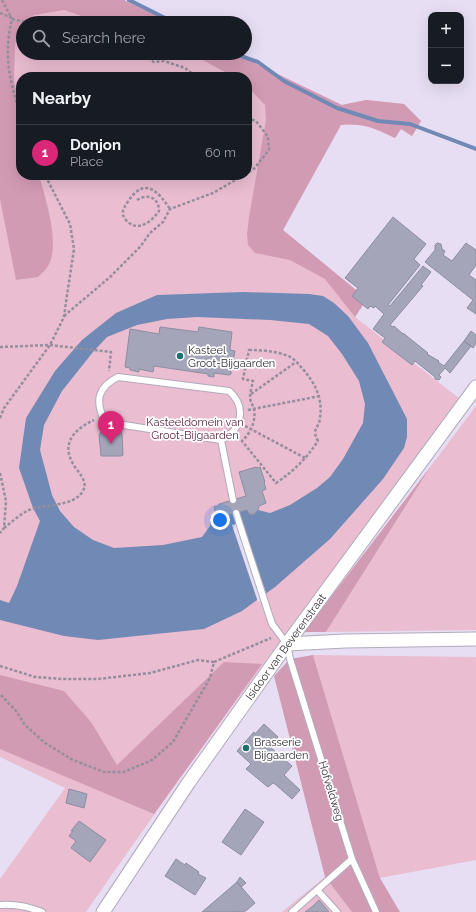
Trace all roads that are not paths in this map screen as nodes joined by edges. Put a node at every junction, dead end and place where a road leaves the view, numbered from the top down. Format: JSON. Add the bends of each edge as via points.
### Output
{"nodes":[{"id":1,"x":476,"y":387,"type":"edge"},
{"id":2,"x":221,"y":440,"type":"junction"},
{"id":3,"x":233,"y":500,"type":"dead end"},
{"id":4,"x":236,"y":513,"type":"dead end"},
{"id":5,"x":284,"y":639,"type":"junction"},
{"id":6,"x":476,"y":639,"type":"edge"},
{"id":7,"x":352,"y":859,"type":"junction"},
{"id":8,"x":317,"y":890,"type":"junction"},
{"id":9,"x":0,"y":905,"type":"edge"},
{"id":10,"x":42,"y":912,"type":"edge"},
{"id":11,"x":103,"y":912,"type":"edge"},
{"id":12,"x":292,"y":912,"type":"edge"},
{"id":13,"x":337,"y":912,"type":"edge"},
{"id":14,"x":376,"y":912,"type":"edge"}],
"edges":[{"from":1,"to":5,"type":"street","name":"Isidoor van Beverenstraat"},
{"from":2,"to":2,"type":"lane","via":[[111,424],[104,420],[99,409],[100,395],[107,383],[118,377],[229,391],[235,397],[240,417],[236,429]]},
{"from":2,"to":3,"type":"lane"},
{"from":4,"to":5,"type":"lane","via":[[272,624]]},
{"from":5,"to":6,"type":"street"},
{"from":5,"to":7,"type":"lane","name":"Hofveldweg"},
{"from":5,"to":11,"type":"street","name":"Isidoor van Beverenstraat"},
{"from":7,"to":8,"type":"lane"},
{"from":7,"to":14,"type":"lane","name":"Hofveldweg"},
{"from":8,"to":12,"type":"lane"},
{"from":8,"to":13,"type":"lane"},
{"from":9,"to":10,"type":"lane","via":[[8,904]]}]}
